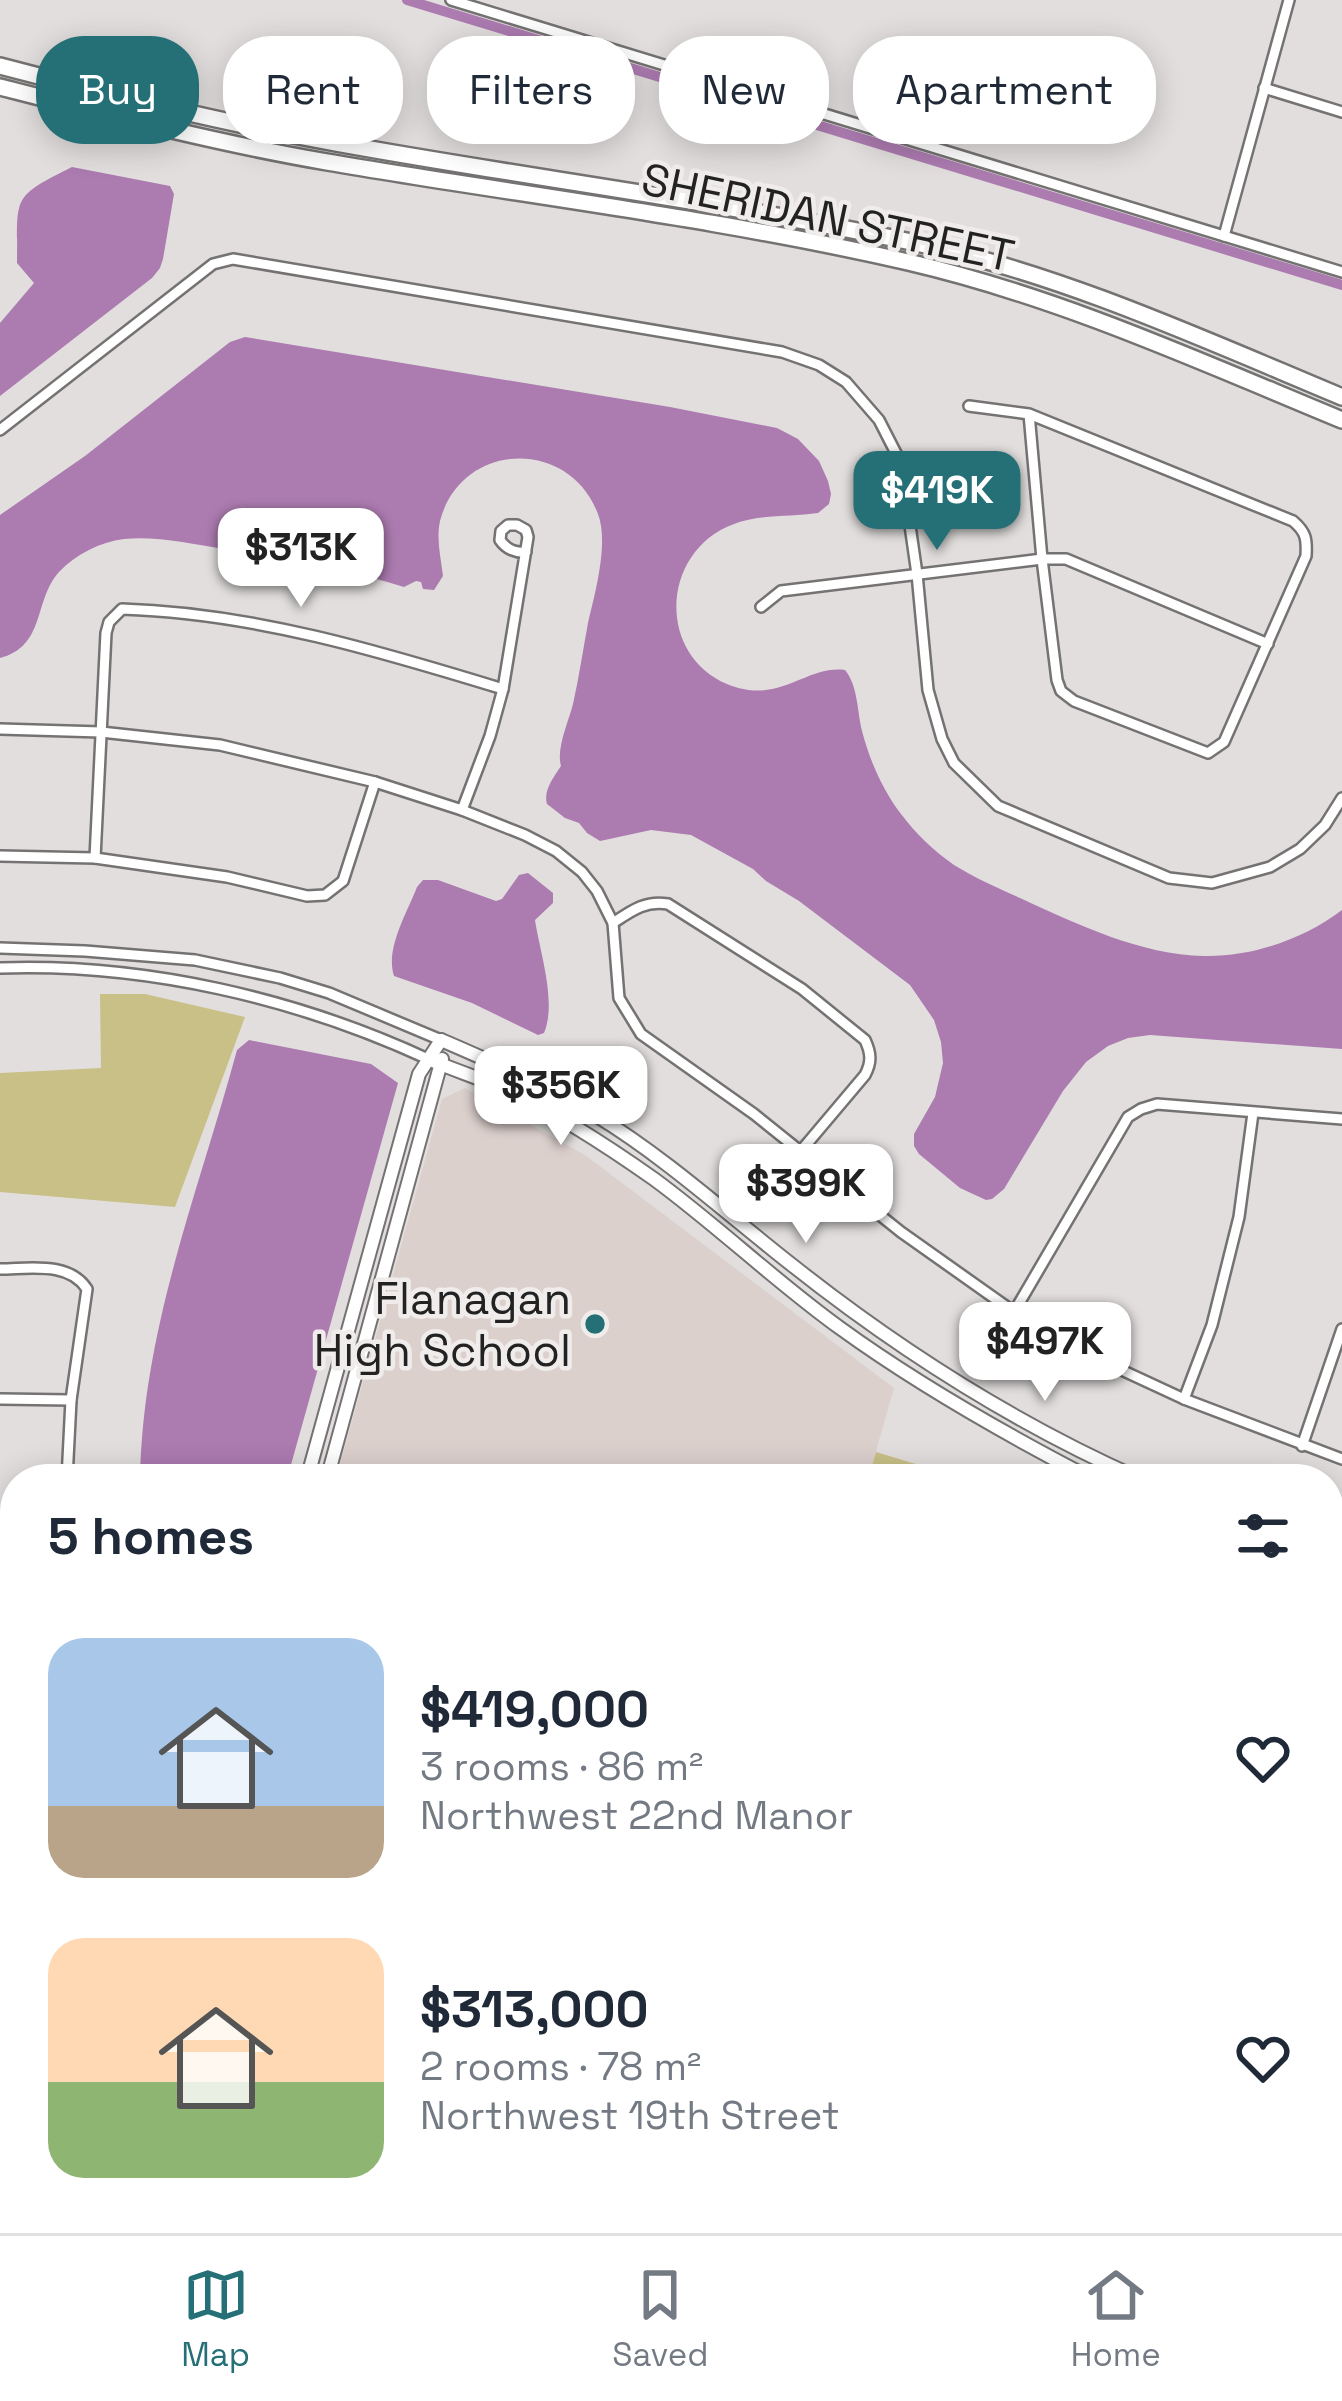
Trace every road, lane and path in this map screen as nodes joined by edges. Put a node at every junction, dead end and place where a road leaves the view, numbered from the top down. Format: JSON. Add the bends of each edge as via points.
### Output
{"nodes":[{"id":1,"x":452,"y":0,"type":"edge"},
{"id":2,"x":1289,"y":0,"type":"edge"},
{"id":3,"x":1,"y":69,"type":"edge"},
{"id":4,"x":0,"y":87,"type":"edge"},
{"id":5,"x":1264,"y":88,"type":"junction"},
{"id":6,"x":1342,"y":112,"type":"edge"},
{"id":7,"x":1224,"y":236,"type":"junction"},
{"id":8,"x":1342,"y":272,"type":"edge"},
{"id":9,"x":1342,"y":397,"type":"edge"},
{"id":10,"x":970,"y":406,"type":"dead end"},
{"id":11,"x":1029,"y":414,"type":"junction"},
{"id":12,"x":1342,"y":420,"type":"edge"},
{"id":13,"x":0,"y":430,"type":"edge"},
{"id":14,"x":526,"y":552,"type":"dead end"},
{"id":15,"x":1042,"y":559,"type":"junction"},
{"id":16,"x":917,"y":574,"type":"junction"},
{"id":17,"x":761,"y":607,"type":"dead end"},
{"id":18,"x":1268,"y":644,"type":"junction"},
{"id":19,"x":503,"y":689,"type":"junction"},
{"id":20,"x":0,"y":729,"type":"edge"},
{"id":21,"x":101,"y":732,"type":"junction"},
{"id":22,"x":375,"y":782,"type":"junction"},
{"id":23,"x":1342,"y":798,"type":"edge"},
{"id":24,"x":462,"y":811,"type":"junction"},
{"id":25,"x":0,"y":856,"type":"edge"},
{"id":26,"x":95,"y":858,"type":"junction"},
{"id":27,"x":613,"y":923,"type":"junction"},
{"id":28,"x":0,"y":948,"type":"edge"},
{"id":29,"x":85,"y":951,"type":"junction"},
{"id":30,"x":0,"y":968,"type":"edge"},
{"id":31,"x":84,"y":970,"type":"junction"},
{"id":32,"x":280,"y":978,"type":"junction"},
{"id":33,"x":273,"y":1004,"type":"junction"},
{"id":34,"x":442,"y":1040,"type":"junction"},
{"id":35,"x":428,"y":1059,"type":"junction"},
{"id":36,"x":442,"y":1065,"type":"junction"},
{"id":37,"x":1252,"y":1113,"type":"junction"},
{"id":38,"x":1342,"y":1119,"type":"edge"},
{"id":39,"x":800,"y":1151,"type":"junction"},
{"id":40,"x":718,"y":1203,"type":"junction"},
{"id":41,"x":706,"y":1219,"type":"junction"},
{"id":42,"x":0,"y":1269,"type":"edge"},
{"id":43,"x":1014,"y":1312,"type":"junction"},
{"id":44,"x":1342,"y":1330,"type":"edge"},
{"id":45,"x":0,"y":1399,"type":"edge"},
{"id":46,"x":1184,"y":1399,"type":"junction"},
{"id":47,"x":70,"y":1400,"type":"junction"},
{"id":48,"x":1302,"y":1446,"type":"junction"},
{"id":49,"x":1342,"y":1459,"type":"edge"},
{"id":50,"x":68,"y":1464,"type":"edge"},
{"id":51,"x":311,"y":1464,"type":"edge"},
{"id":52,"x":331,"y":1464,"type":"edge"},
{"id":53,"x":1063,"y":1464,"type":"edge"},
{"id":54,"x":1111,"y":1464,"type":"edge"}],
"edges":[{"from":1,"to":7,"type":"street"},
{"from":2,"to":5,"type":"street"},
{"from":3,"to":9,"type":"main road","name":"SHERIDAN STREET","via":[[335,143],[918,244],[1100,298]]},
{"from":4,"to":12,"type":"main road","name":"SHERIDAN STREET","via":[[189,136],[908,262],[1086,315]]},
{"from":5,"to":6,"type":"street"},
{"from":5,"to":7,"type":"street"},
{"from":7,"to":8,"type":"street"},
{"from":10,"to":11,"type":"street"},
{"from":11,"to":15,"type":"street"},
{"from":11,"to":18,"type":"street","via":[[1293,521],[1306,537],[1306,556]]},
{"from":13,"to":16,"type":"street","via":[[213,264],[232,259],[819,364],[879,420],[902,463]]},
{"from":14,"to":19,"type":"street"},
{"from":15,"to":16,"type":"street"},
{"from":15,"to":18,"type":"street","via":[[1066,560]]},
{"from":15,"to":18,"type":"street","via":[[1061,691],[1208,753],[1224,742]]},
{"from":16,"to":17,"type":"street","via":[[781,591]]},
{"from":16,"to":23,"type":"street","via":[[928,690],[942,739],[954,763],[998,806],[1169,878],[1213,883],[1300,849]]},
{"from":19,"to":21,"type":"street","via":[[261,625],[122,609],[109,622]]},
{"from":19,"to":24,"type":"street"},
{"from":20,"to":21,"type":"street"},
{"from":21,"to":22,"type":"street","via":[[220,745]]},
{"from":21,"to":26,"type":"street"},
{"from":22,"to":24,"type":"street"},
{"from":22,"to":26,"type":"street","via":[[343,880],[325,895]]},
{"from":24,"to":27,"type":"street","via":[[556,851],[582,872]]},
{"from":25,"to":26,"type":"street"},
{"from":27,"to":39,"type":"street","via":[[620,998],[641,1034]]},
{"from":27,"to":39,"type":"street","via":[[642,905],[668,904],[802,989],[865,1040],[865,1075]]},
{"from":28,"to":29,"type":"street"},
{"from":29,"to":31,"type":"street"},
{"from":29,"to":32,"type":"street","via":[[195,960]]},
{"from":30,"to":31,"type":"street"},
{"from":31,"to":33,"type":"street"},
{"from":32,"to":33,"type":"street"},
{"from":32,"to":34,"type":"street"},
{"from":33,"to":35,"type":"street"},
{"from":34,"to":35,"type":"street"},
{"from":34,"to":36,"type":"street"},
{"from":34,"to":40,"type":"street","via":[[596,1115]]},
{"from":35,"to":36,"type":"street"},
{"from":35,"to":51,"type":"street"},
{"from":36,"to":41,"type":"street","via":[[566,1123]]},
{"from":36,"to":52,"type":"street"},
{"from":37,"to":38,"type":"street"},
{"from":37,"to":43,"type":"street","via":[[1157,1105],[1128,1118]]},
{"from":37,"to":46,"type":"street","via":[[1234,1239]]},
{"from":39,"to":43,"type":"street"},
{"from":40,"to":41,"type":"street"},
{"from":40,"to":54,"type":"street","via":[[930,1365]]},
{"from":41,"to":53,"type":"street","via":[[868,1347]]},
{"from":42,"to":47,"type":"street","via":[[69,1272],[87,1289]]},
{"from":43,"to":46,"type":"street"},
{"from":44,"to":48,"type":"street"},
{"from":45,"to":47,"type":"street"},
{"from":46,"to":48,"type":"street"},
{"from":47,"to":50,"type":"street"},
{"from":48,"to":49,"type":"street"}]}
